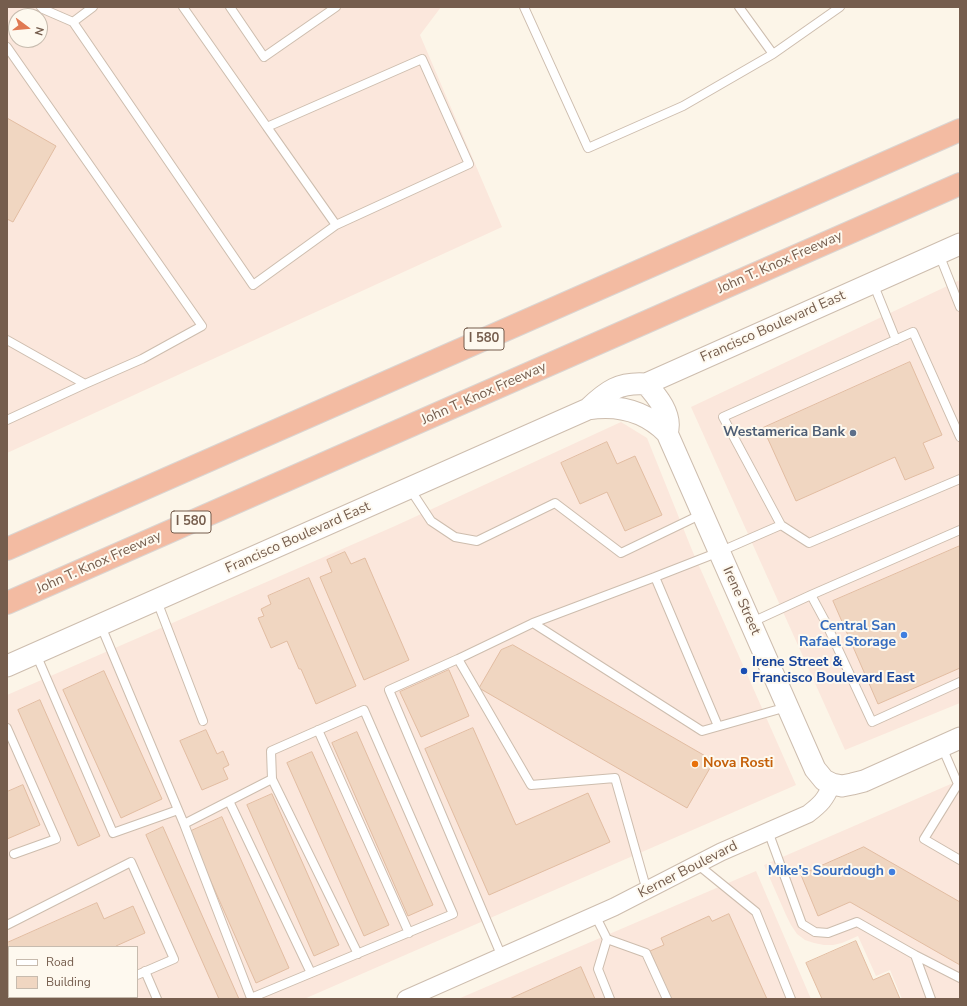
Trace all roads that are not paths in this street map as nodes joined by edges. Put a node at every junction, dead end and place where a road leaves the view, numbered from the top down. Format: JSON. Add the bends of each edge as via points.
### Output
{"nodes":[{"id":1,"x":41,"y":7,"type":"edge"},
{"id":2,"x":93,"y":7,"type":"edge"},
{"id":3,"x":183,"y":7,"type":"edge"},
{"id":4,"x":230,"y":7,"type":"edge"},
{"id":5,"x":336,"y":7,"type":"edge"},
{"id":6,"x":524,"y":7,"type":"edge"},
{"id":7,"x":739,"y":7,"type":"edge"},
{"id":8,"x":840,"y":7,"type":"edge"},
{"id":9,"x":73,"y":22,"type":"junction"},
{"id":10,"x":7,"y":47,"type":"edge"},
{"id":11,"x":773,"y":54,"type":"junction"},
{"id":12,"x":267,"y":127,"type":"junction"},
{"id":13,"x":960,"y":130,"type":"edge"},
{"id":14,"x":960,"y":184,"type":"edge"},
{"id":15,"x":336,"y":225,"type":"junction"},
{"id":16,"x":960,"y":244,"type":"edge"},
{"id":17,"x":938,"y":254,"type":"junction"},
{"id":18,"x":873,"y":283,"type":"junction"},
{"id":19,"x":960,"y":307,"type":"edge"},
{"id":20,"x":7,"y":340,"type":"edge"},
{"id":21,"x":896,"y":340,"type":"junction"},
{"id":22,"x":85,"y":384,"type":"junction"},
{"id":23,"x":646,"y":384,"type":"junction"},
{"id":24,"x":588,"y":409,"type":"junction"},
{"id":25,"x":633,"y":411,"type":"joint"},
{"id":26,"x":7,"y":420,"type":"edge"},
{"id":27,"x":667,"y":433,"type":"junction"},
{"id":28,"x":960,"y":437,"type":"edge"},
{"id":29,"x":960,"y":479,"type":"edge"},
{"id":30,"x":410,"y":488,"type":"junction"},
{"id":31,"x":703,"y":514,"type":"junction"},
{"id":32,"x":781,"y":525,"type":"junction"},
{"id":33,"x":960,"y":530,"type":"edge"},
{"id":34,"x":7,"y":549,"type":"edge"},
{"id":35,"x":719,"y":552,"type":"junction"},
{"id":36,"x":655,"y":576,"type":"junction"},
{"id":37,"x":811,"y":595,"type":"junction"},
{"id":38,"x":157,"y":600,"type":"junction"},
{"id":39,"x":7,"y":603,"type":"edge"},
{"id":40,"x":533,"y":623,"type":"junction"},
{"id":41,"x":750,"y":623,"type":"junction"},
{"id":42,"x":100,"y":625,"type":"junction"},
{"id":43,"x":36,"y":654,"type":"junction"},
{"id":44,"x":458,"y":659,"type":"junction"},
{"id":45,"x":7,"y":666,"type":"edge"},
{"id":46,"x":960,"y":682,"type":"edge"},
{"id":47,"x":788,"y":707,"type":"junction"},
{"id":48,"x":203,"y":721,"type":"dead end"},
{"id":49,"x":718,"y":726,"type":"junction"},
{"id":50,"x":7,"y":728,"type":"edge"},
{"id":51,"x":318,"y":730,"type":"junction"},
{"id":52,"x":951,"y":742,"type":"edge"},
{"id":53,"x":272,"y":779,"type":"junction"},
{"id":54,"x":832,"y":784,"type":"junction"},
{"id":55,"x":959,"y":785,"type":"edge"},
{"id":56,"x":230,"y":801,"type":"junction"},
{"id":57,"x":178,"y":810,"type":"junction"},
{"id":58,"x":184,"y":824,"type":"junction"},
{"id":59,"x":768,"y":832,"type":"junction"},
{"id":60,"x":14,"y":854,"type":"dead end"},
{"id":61,"x":960,"y":860,"type":"edge"},
{"id":62,"x":698,"y":864,"type":"junction"},
{"id":63,"x":647,"y":891,"type":"junction"},
{"id":64,"x":595,"y":915,"type":"junction"},
{"id":65,"x":7,"y":925,"type":"edge"},
{"id":66,"x":409,"y":933,"type":"junction"},
{"id":67,"x":607,"y":939,"type":"junction"},
{"id":68,"x":358,"y":954,"type":"junction"},
{"id":69,"x":915,"y":955,"type":"junction"},
{"id":70,"x":502,"y":957,"type":"junction"},
{"id":71,"x":145,"y":971,"type":"junction"},
{"id":72,"x":311,"y":973,"type":"junction"},
{"id":73,"x":138,"y":974,"type":"edge"},
{"id":74,"x":960,"y":978,"type":"edge"},
{"id":75,"x":157,"y":999,"type":"edge"},
{"id":76,"x":406,"y":999,"type":"edge"},
{"id":77,"x":610,"y":999,"type":"edge"},
{"id":78,"x":667,"y":999,"type":"edge"},
{"id":79,"x":791,"y":999,"type":"edge"},
{"id":80,"x":931,"y":999,"type":"edge"}],
"edges":[{"from":1,"to":9,"type":"lane"},
{"from":2,"to":9,"type":"lane"},
{"from":3,"to":12,"type":"lane"},
{"from":4,"to":5,"type":"lane","via":[[264,57]]},
{"from":6,"to":11,"type":"lane","via":[[588,148],[683,106]]},
{"from":7,"to":11,"type":"lane"},
{"from":8,"to":11,"type":"lane"},
{"from":9,"to":15,"type":"lane","via":[[254,285]]},
{"from":10,"to":22,"type":"lane","via":[[202,326],[142,359]]},
{"from":12,"to":15,"type":"lane"},
{"from":12,"to":15,"type":"lane","via":[[422,59],[469,164]]},
{"from":13,"to":34,"type":"highway","number":"I 580"},
{"from":14,"to":39,"type":"highway","name":"John T. Knox Freeway","number":"I 580"},
{"from":16,"to":17,"type":"street","name":"Francisco Boulevard East"},
{"from":17,"to":18,"type":"street","name":"Francisco Boulevard East"},
{"from":17,"to":19,"type":"lane"},
{"from":18,"to":21,"type":"lane"},
{"from":18,"to":23,"type":"street","name":"Francisco Boulevard East"},
{"from":20,"to":22,"type":"lane"},
{"from":21,"to":28,"type":"lane","via":[[913,332]]},
{"from":21,"to":32,"type":"lane","via":[[723,417]]},
{"from":22,"to":26,"type":"lane"},
{"from":23,"to":24,"type":"street","name":"Francisco Boulevard East","via":[[625,384],[598,399]]},
{"from":23,"to":27,"type":"street","name":"Irene Street","via":[[661,402],[669,424]]},
{"from":24,"to":25,"type":"street","name":"Francisco Boulevard East","via":[[617,407]]},
{"from":24,"to":30,"type":"street","name":"Francisco Boulevard East"},
{"from":25,"to":27,"type":"street","name":"Irene Street","via":[[649,418]]},
{"from":27,"to":31,"type":"street","name":"Irene Street"},
{"from":29,"to":32,"type":"lane","via":[[809,543]]},
{"from":30,"to":31,"type":"lane","via":[[431,521],[455,537],[477,541],[555,503],[621,553]]},
{"from":30,"to":38,"type":"street","name":"Francisco Boulevard East"},
{"from":31,"to":35,"type":"street","name":"Irene Street"},
{"from":32,"to":35,"type":"lane"},
{"from":33,"to":37,"type":"lane"},
{"from":35,"to":36,"type":"lane"},
{"from":35,"to":41,"type":"street","name":"Irene Street"},
{"from":36,"to":40,"type":"lane"},
{"from":36,"to":49,"type":"lane"},
{"from":37,"to":41,"type":"lane"},
{"from":37,"to":46,"type":"lane","via":[[872,722]]},
{"from":38,"to":42,"type":"street","name":"Francisco Boulevard East"},
{"from":38,"to":48,"type":"lane"},
{"from":40,"to":44,"type":"lane"},
{"from":40,"to":49,"type":"lane","via":[[702,731]]},
{"from":41,"to":47,"type":"street","name":"Irene Street"},
{"from":42,"to":43,"type":"street","name":"Francisco Boulevard East"},
{"from":42,"to":57,"type":"lane"},
{"from":43,"to":45,"type":"street","name":"Francisco Boulevard East"},
{"from":43,"to":57,"type":"lane","via":[[113,833]]},
{"from":44,"to":63,"type":"lane","via":[[531,786],[615,778]]},
{"from":44,"to":70,"type":"lane","via":[[389,690]]},
{"from":47,"to":49,"type":"lane"},
{"from":47,"to":54,"type":"street","name":"Irene Street","via":[[815,769],[824,780]]},
{"from":50,"to":60,"type":"lane","via":[[56,839]]},
{"from":51,"to":53,"type":"lane","via":[[271,750]]},
{"from":51,"to":66,"type":"lane"},
{"from":51,"to":66,"type":"lane","via":[[364,710],[453,914]]},
{"from":52,"to":54,"type":"street","via":[[864,781],[842,786]]},
{"from":52,"to":55,"type":"lane"},
{"from":53,"to":56,"type":"lane"},
{"from":53,"to":68,"type":"lane"},
{"from":54,"to":59,"type":"street","name":"Kerner Boulevard","via":[[826,798],[808,814]]},
{"from":55,"to":61,"type":"lane","via":[[924,839]]},
{"from":56,"to":58,"type":"lane"},
{"from":56,"to":72,"type":"lane"},
{"from":57,"to":58,"type":"lane"},
{"from":58,"to":72,"type":"lane","via":[[250,998]]},
{"from":59,"to":62,"type":"street","name":"Kerner Boulevard"},
{"from":59,"to":69,"type":"lane","via":[[802,924],[815,932],[828,933],[857,922]]},
{"from":62,"to":63,"type":"street","name":"Kerner Boulevard"},
{"from":62,"to":79,"type":"lane","via":[[756,912]]},
{"from":63,"to":64,"type":"street","name":"Kerner Boulevard"},
{"from":64,"to":67,"type":"lane"},
{"from":64,"to":70,"type":"street","name":"Kerner Boulevard"},
{"from":65,"to":71,"type":"lane","via":[[131,862],[174,959]]},
{"from":66,"to":68,"type":"lane"},
{"from":67,"to":77,"type":"lane","via":[[598,969]]},
{"from":67,"to":78,"type":"lane","via":[[646,953]]},
{"from":68,"to":72,"type":"lane"},
{"from":69,"to":74,"type":"lane"},
{"from":69,"to":80,"type":"lane"},
{"from":70,"to":76,"type":"street","name":"Kerner Boulevard"},
{"from":71,"to":73,"type":"lane"},
{"from":71,"to":75,"type":"lane"}]}
